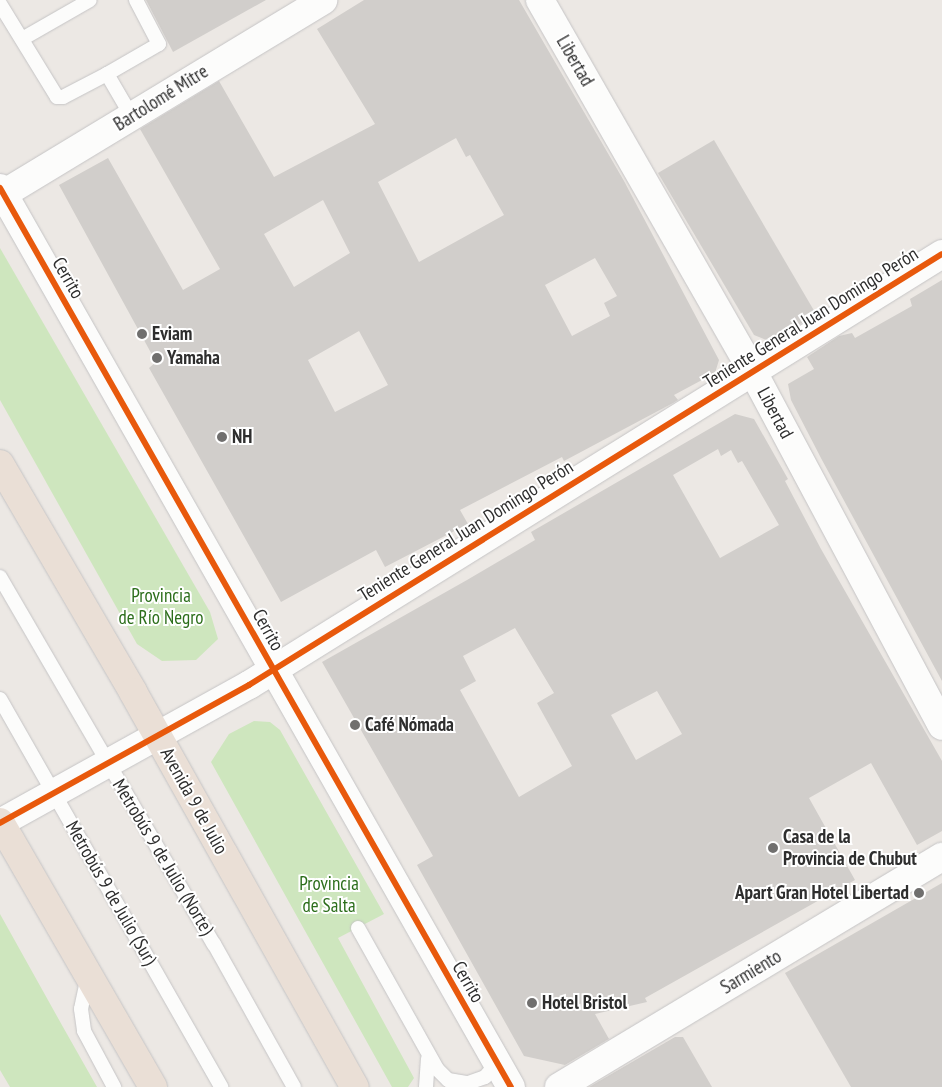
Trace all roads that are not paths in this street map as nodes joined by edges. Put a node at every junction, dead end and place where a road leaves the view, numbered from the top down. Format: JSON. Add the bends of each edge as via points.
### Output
{"nodes":[{"id":1,"x":90,"y":0,"type":"edge"},
{"id":2,"x":136,"y":0,"type":"edge"},
{"id":3,"x":323,"y":0,"type":"edge"},
{"id":4,"x":540,"y":0,"type":"edge"},
{"id":5,"x":0,"y":4,"type":"edge"},
{"id":6,"x":22,"y":39,"type":"junction"},
{"id":7,"x":107,"y":74,"type":"junction"},
{"id":8,"x":131,"y":115,"type":"junction"},
{"id":9,"x":1,"y":193,"type":"edge"},
{"id":10,"x":942,"y":254,"type":"edge"},
{"id":11,"x":753,"y":372,"type":"junction"},
{"id":12,"x":0,"y":464,"type":"edge"},
{"id":13,"x":0,"y":577,"type":"edge"},
{"id":14,"x":273,"y":668,"type":"junction"},
{"id":15,"x":0,"y":699,"type":"edge"},
{"id":16,"x":942,"y":726,"type":"edge"},
{"id":17,"x":157,"y":736,"type":"junction"},
{"id":18,"x":107,"y":764,"type":"junction"},
{"id":19,"x":54,"y":794,"type":"junction"},
{"id":20,"x":0,"y":823,"type":"edge"},
{"id":21,"x":942,"y":857,"type":"edge"},
{"id":22,"x":358,"y":928,"type":"dead end"},
{"id":23,"x":88,"y":975,"type":"junction"},
{"id":24,"x":428,"y":1059,"type":"junction"},
{"id":25,"x":497,"y":1063,"type":"junction"},
{"id":26,"x":355,"y":1086,"type":"edge"},
{"id":27,"x":114,"y":1087,"type":"edge"},
{"id":28,"x":153,"y":1087,"type":"edge"},
{"id":29,"x":221,"y":1087,"type":"edge"},
{"id":30,"x":294,"y":1087,"type":"edge"},
{"id":31,"x":426,"y":1087,"type":"edge"},
{"id":32,"x":511,"y":1087,"type":"edge"},
{"id":33,"x":559,"y":1087,"type":"edge"}],
"edges":[{"from":1,"to":6,"type":"lane"},
{"from":2,"to":7,"type":"lane","via":[[159,44]]},
{"from":3,"to":8,"type":"street","name":"Bartolomé Mitre"},
{"from":4,"to":11,"type":"street","name":"Libertad"},
{"from":5,"to":6,"type":"lane"},
{"from":6,"to":7,"type":"lane","via":[[57,97],[63,97]]},
{"from":7,"to":8,"type":"lane"},
{"from":8,"to":9,"type":"street","name":"Bartolomé Mitre"},
{"from":9,"to":14,"type":"street","name":"Cerrito"},
{"from":10,"to":11,"type":"street","name":"Teniente General Juan Domingo Perón"},
{"from":11,"to":14,"type":"street","name":"Teniente General Juan Domingo Perón"},
{"from":11,"to":16,"type":"street","name":"Libertad"},
{"from":12,"to":17,"type":"highway","name":"Avenida 9 de Julio"},
{"from":13,"to":18,"type":"lane","name":"Metrobús 9 de Julio (Norte)"},
{"from":14,"to":17,"type":"street","name":"Teniente General Juan Domingo Perón"},
{"from":14,"to":25,"type":"street","name":"Cerrito"},
{"from":15,"to":19,"type":"lane","name":"Metrobús 9 de Julio (Sur)"},
{"from":17,"to":18,"type":"street","name":"Teniente General Juan Domingo Perón"},
{"from":17,"to":26,"type":"highway","name":"Avenida 9 de Julio"},
{"from":18,"to":19,"type":"street","name":"Teniente General Juan Domingo Perón"},
{"from":18,"to":30,"type":"lane","name":"Metrobús 9 de Julio (Norte)"},
{"from":19,"to":20,"type":"street","name":"Teniente General Juan Domingo Perón"},
{"from":19,"to":29,"type":"lane","name":"Metrobús 9 de Julio (Sur)"},
{"from":20,"to":23,"type":"highway"},
{"from":21,"to":33,"type":"street","name":"Sarmiento","via":[[727,997]]},
{"from":22,"to":24,"type":"lane"},
{"from":23,"to":27,"type":"lane","via":[[80,1009],[84,1031]]},
{"from":23,"to":28,"type":"highway"},
{"from":24,"to":25,"type":"lane","via":[[448,1080],[458,1083],[477,1081]]},
{"from":24,"to":31,"type":"lane"},
{"from":25,"to":32,"type":"street","name":"Cerrito"}]}
